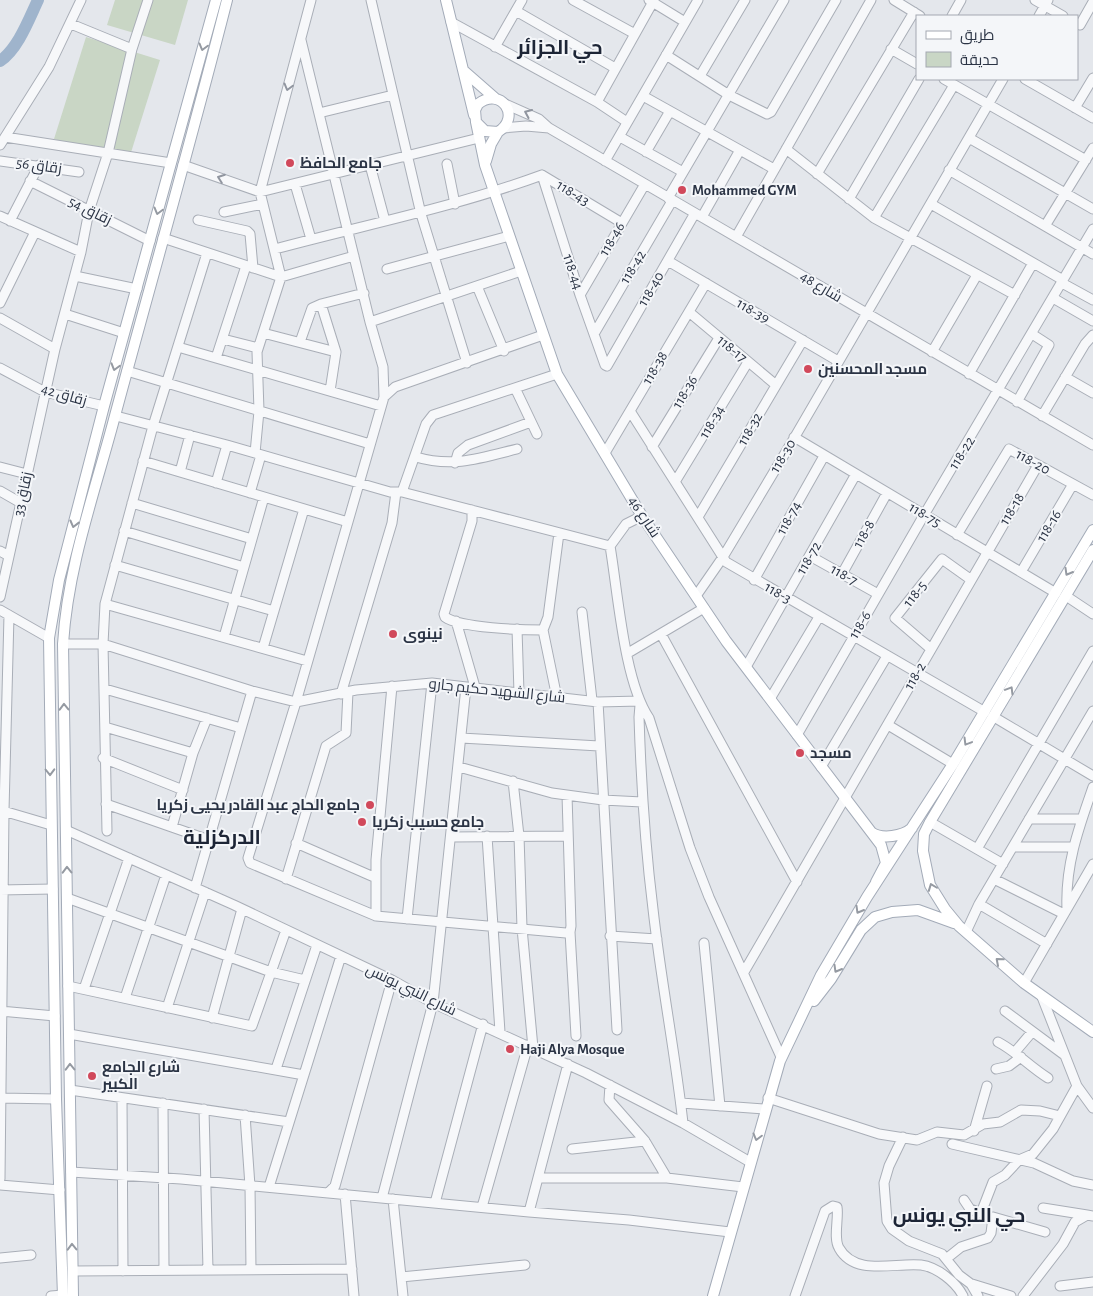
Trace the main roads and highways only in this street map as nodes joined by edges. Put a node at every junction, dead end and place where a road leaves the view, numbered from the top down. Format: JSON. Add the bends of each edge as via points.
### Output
{"nodes":[{"id":1,"x":216,"y":0,"type":"edge"},
{"id":2,"x":227,"y":0,"type":"edge"},
{"id":3,"x":446,"y":0,"type":"edge"},
{"id":4,"x":463,"y":71,"type":"junction"},
{"id":5,"x":500,"y":101,"type":"junction"},
{"id":6,"x":475,"y":119,"type":"junction"},
{"id":7,"x":500,"y":130,"type":"junction"},
{"id":8,"x":485,"y":165,"type":"junction"},
{"id":9,"x":1093,"y":530,"type":"edge"},
{"id":10,"x":1093,"y":550,"type":"edge"},
{"id":11,"x":1061,"y":595,"type":"junction"},
{"id":12,"x":989,"y":715,"type":"junction"},
{"id":13,"x":914,"y":827,"type":"junction"},
{"id":14,"x":871,"y":832,"type":"junction"},
{"id":15,"x":876,"y":882,"type":"junction"},
{"id":16,"x":963,"y":929,"type":"junction"},
{"id":17,"x":804,"y":1013,"type":"junction"},
{"id":18,"x":1092,"y":1028,"type":"edge"},
{"id":19,"x":66,"y":1296,"type":"edge"},
{"id":20,"x":713,"y":1296,"type":"edge"}],
"edges":[{"from":1,"to":19,"type":"main road","one_way":true,"via":[[104,406],[59,580],[49,638],[56,1099]]},
{"from":19,"to":2,"type":"main road","one_way":true,"via":[[73,1271],[65,612],[86,513],[116,416]]},
{"from":3,"to":4,"type":"main road","name":"شارع 46"},
{"from":4,"to":5,"type":"main road"},
{"from":4,"to":6,"type":"main road","name":"شارع 46"},
{"from":5,"to":6,"type":"main road","via":[[490,98],[478,104]]},
{"from":5,"to":7,"type":"main road","via":[[507,107],[508,118]]},
{"from":6,"to":7,"type":"main road","via":[[485,132]]},
{"from":6,"to":8,"type":"main road","name":"شارع 46"},
{"from":7,"to":8,"type":"main road","via":[[488,151]]},
{"from":8,"to":14,"type":"main road","name":"شارع 46","via":[[558,374],[642,516],[704,608]]},
{"from":9,"to":11,"type":"main road","one_way":true},
{"from":10,"to":11,"type":"main road"},
{"from":11,"to":12,"type":"main road"},
{"from":12,"to":13,"type":"main road","one_way":true,"via":[[953,764]]},
{"from":16,"to":12,"type":"main road","one_way":true,"via":[[930,885],[923,839]]},
{"from":13,"to":14,"type":"main road","via":[[901,834]]},
{"from":13,"to":15,"type":"main road"},
{"from":14,"to":15,"type":"main road","name":"شارع 46","via":[[884,852],[886,863]]},
{"from":15,"to":17,"type":"main road","one_way":true,"via":[[827,964]]},
{"from":16,"to":17,"type":"main road","one_way":true,"via":[[935,914],[918,910],[875,917],[860,930],[831,979]]},
{"from":18,"to":16,"type":"main road","one_way":true,"via":[[1042,997]]},
{"from":17,"to":20,"type":"main road","one_way":true,"via":[[781,1057]]}]}
